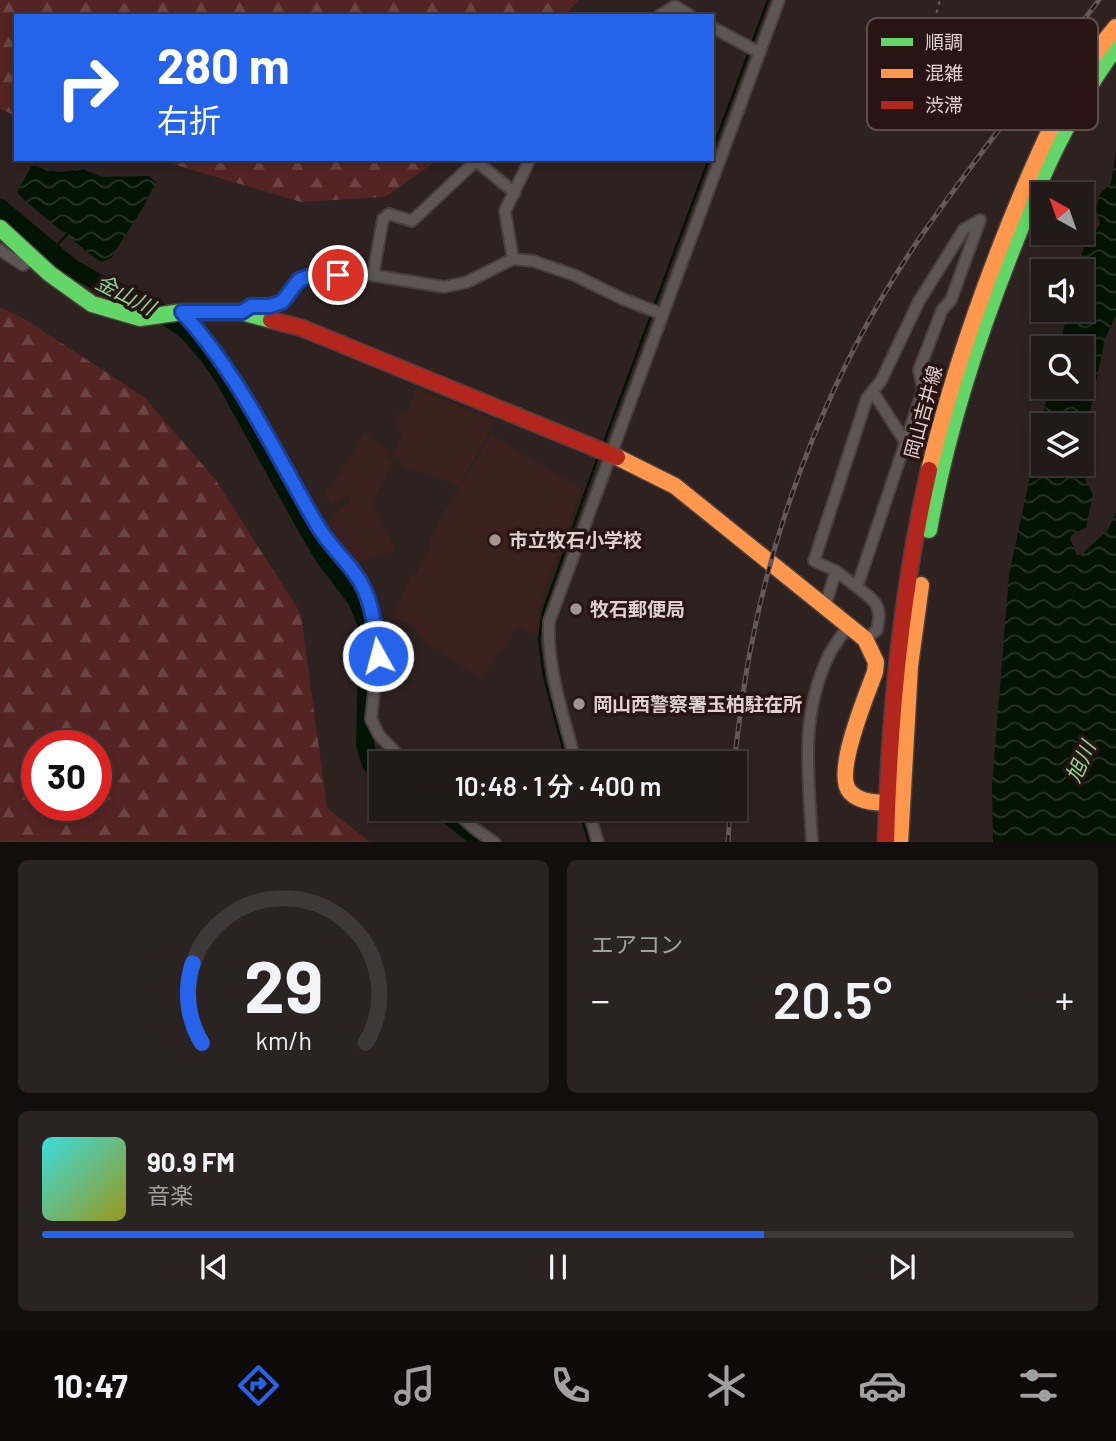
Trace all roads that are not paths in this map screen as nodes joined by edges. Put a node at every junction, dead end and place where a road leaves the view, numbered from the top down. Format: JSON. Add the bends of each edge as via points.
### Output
{"nodes":[{"id":1,"x":779,"y":0,"type":"edge"},
{"id":2,"x":678,"y":3,"type":"edge"},
{"id":3,"x":662,"y":14,"type":"edge"},
{"id":4,"x":1116,"y":27,"type":"edge"},
{"id":5,"x":714,"y":28,"type":"edge"},
{"id":6,"x":1116,"y":47,"type":"edge"},
{"id":7,"x":753,"y":49,"type":"junction"},
{"id":8,"x":1098,"y":49,"type":"edge"},
{"id":9,"x":1098,"y":73,"type":"edge"},
{"id":10,"x":1048,"y":130,"type":"edge"},
{"id":11,"x":1062,"y":130,"type":"edge"},
{"id":12,"x":714,"y":155,"type":"edge"},
{"id":13,"x":476,"y":161,"type":"edge"},
{"id":14,"x":478,"y":161,"type":"edge"},
{"id":15,"x":529,"y":161,"type":"edge"},
{"id":16,"x":712,"y":161,"type":"edge"},
{"id":17,"x":515,"y":193,"type":"junction"},
{"id":18,"x":0,"y":228,"type":"edge"},
{"id":19,"x":0,"y":250,"type":"edge"},
{"id":20,"x":33,"y":259,"type":"junction"},
{"id":21,"x":513,"y":259,"type":"junction"},
{"id":22,"x":373,"y":275,"type":"junction"},
{"id":23,"x":242,"y":312,"type":"junction"},
{"id":24,"x":656,"y":312,"type":"junction"},
{"id":25,"x":171,"y":314,"type":"junction"},
{"id":26,"x":873,"y":392,"type":"junction"},
{"id":27,"x":905,"y":440,"type":"junction"},
{"id":28,"x":604,"y":451,"type":"junction"},
{"id":29,"x":836,"y":571,"type":"junction"},
{"id":30,"x":857,"y":587,"type":"junction"},
{"id":31,"x":825,"y":606,"type":"junction"},
{"id":32,"x":849,"y":625,"type":"junction"},
{"id":33,"x":865,"y":639,"type":"junction"},
{"id":34,"x":394,"y":751,"type":"edge"},
{"id":35,"x":573,"y":751,"type":"edge"},
{"id":36,"x":894,"y":803,"type":"junction"},
{"id":37,"x":466,"y":821,"type":"edge"},
{"id":38,"x":592,"y":821,"type":"edge"},
{"id":39,"x":495,"y":842,"type":"edge"},
{"id":40,"x":598,"y":842,"type":"edge"},
{"id":41,"x":812,"y":842,"type":"edge"},
{"id":42,"x":886,"y":842,"type":"edge"},
{"id":43,"x":900,"y":842,"type":"edge"}],
"edges":[{"from":1,"to":7,"type":"street"},
{"from":2,"to":3,"type":"street"},
{"from":4,"to":8,"type":"main road","name":"岡山吉井線"},
{"from":5,"to":7,"type":"street"},
{"from":6,"to":9,"type":"main road","name":"岡山吉井線"},
{"from":7,"to":12,"type":"street"},
{"from":10,"to":36,"type":"main road","name":"岡山吉井線","via":[[989,274],[951,387],[923,498],[896,668]]},
{"from":11,"to":36,"type":"main road","name":"岡山吉井線","via":[[1000,279],[960,400],[932,517]]},
{"from":13,"to":22,"type":"street","via":[[412,221],[389,214],[383,219]]},
{"from":14,"to":17,"type":"street"},
{"from":15,"to":17,"type":"street"},
{"from":16,"to":24,"type":"street"},
{"from":17,"to":21,"type":"street","via":[[505,211]]},
{"from":18,"to":20,"type":"main road"},
{"from":19,"to":20,"type":"street","via":[[23,265]]},
{"from":20,"to":25,"type":"main road","via":[[92,304],[140,318]]},
{"from":21,"to":22,"type":"street","via":[[467,282],[444,287]]},
{"from":21,"to":24,"type":"street","via":[[574,275]]},
{"from":22,"to":23,"type":"street","via":[[310,276],[299,280],[282,302],[251,306]]},
{"from":23,"to":25,"type":"main road"},
{"from":23,"to":28,"type":"main road","via":[[302,328]]},
{"from":24,"to":28,"type":"street"},
{"from":25,"to":34,"type":"street","via":[[200,332],[320,530],[362,584],[378,656],[371,719]]},
{"from":26,"to":27,"type":"street"},
{"from":26,"to":27,"type":"street","via":[[919,301],[964,229],[980,220],[919,370],[923,390]]},
{"from":26,"to":29,"type":"street","via":[[867,398],[814,561]]},
{"from":27,"to":30,"type":"street"},
{"from":28,"to":31,"type":"main road","via":[[675,486]]},
{"from":28,"to":35,"type":"street","via":[[549,622],[554,678]]},
{"from":29,"to":30,"type":"street"},
{"from":29,"to":31,"type":"street"},
{"from":30,"to":33,"type":"street","via":[[879,609],[877,630]]},
{"from":31,"to":32,"type":"main road"},
{"from":32,"to":33,"type":"main road"},
{"from":32,"to":41,"type":"street","via":[[829,654],[808,723]]},
{"from":33,"to":36,"type":"main road","via":[[876,662],[875,672],[844,779],[847,788],[861,799]]},
{"from":36,"to":42,"type":"main road","name":"岡山吉井線"},
{"from":36,"to":43,"type":"main road","name":"岡山吉井線"},
{"from":37,"to":39,"type":"street"},
{"from":38,"to":40,"type":"street"}]}
